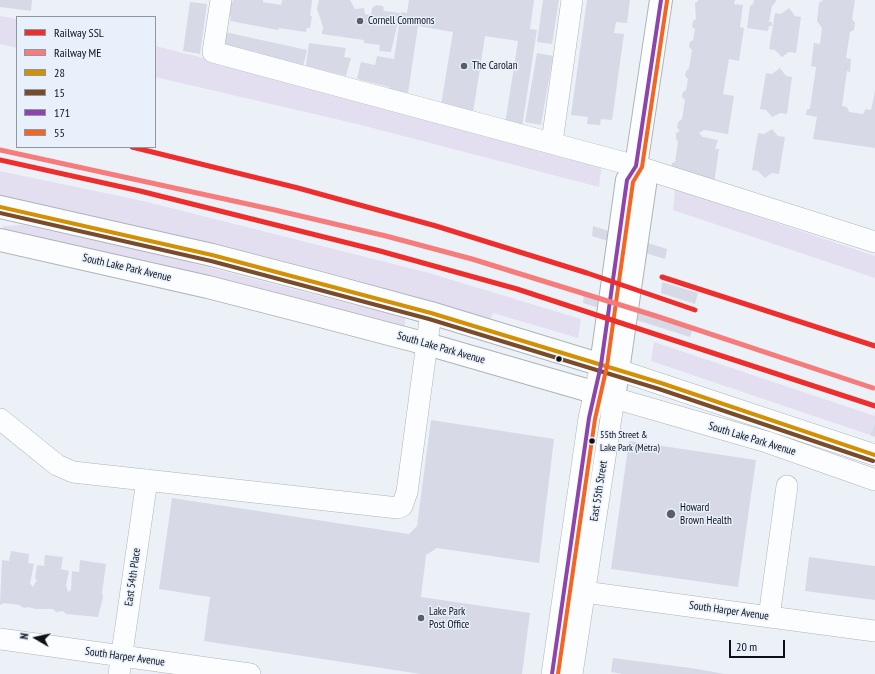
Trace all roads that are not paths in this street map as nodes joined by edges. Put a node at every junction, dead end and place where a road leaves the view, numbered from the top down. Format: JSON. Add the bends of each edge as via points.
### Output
{"nodes":[{"id":1,"x":220,"y":0,"type":"edge"},
{"id":2,"x":572,"y":0,"type":"edge"},
{"id":3,"x":661,"y":0,"type":"edge"},
{"id":4,"x":552,"y":142,"type":"junction"},
{"id":5,"x":636,"y":166,"type":"junction"},
{"id":6,"x":0,"y":208,"type":"edge"},
{"id":7,"x":0,"y":240,"type":"edge"},
{"id":8,"x":875,"y":242,"type":"edge"},
{"id":9,"x":431,"y":313,"type":"junction"},
{"id":10,"x":427,"y":344,"type":"junction"},
{"id":11,"x":610,"y":367,"type":"junction"},
{"id":12,"x":604,"y":395,"type":"junction"},
{"id":13,"x":0,"y":419,"type":"edge"},
{"id":14,"x":875,"y":455,"type":"edge"},
{"id":15,"x":147,"y":480,"type":"junction"},
{"id":16,"x":875,"y":480,"type":"edge"},
{"id":17,"x":787,"y":486,"type":"dead end"},
{"id":18,"x":584,"y":592,"type":"junction"},
{"id":19,"x":769,"y":617,"type":"junction"},
{"id":20,"x":875,"y":631,"type":"edge"},
{"id":21,"x":0,"y":639,"type":"edge"},
{"id":22,"x":120,"y":665,"type":"edge"},
{"id":23,"x":250,"y":674,"type":"edge"},
{"id":24,"x":552,"y":674,"type":"edge"},
{"id":25,"x":572,"y":674,"type":"edge"}],
"edges":[{"from":1,"to":4,"type":"street","via":[[213,52]]},
{"from":2,"to":4,"type":"street"},
{"from":3,"to":5,"type":"main road"},
{"from":4,"to":5,"type":"street"},
{"from":5,"to":8,"type":"street"},
{"from":5,"to":11,"type":"main road","name":"East 55th Street","via":[[645,185]]},
{"from":6,"to":9,"type":"main road","name":"South Lake Park Avenue","via":[[212,255]]},
{"from":7,"to":10,"type":"main road","name":"South Lake Park Avenue","via":[[208,287]]},
{"from":9,"to":10,"type":"street"},
{"from":9,"to":11,"type":"main road","name":"South Lake Park Avenue"},
{"from":10,"to":12,"type":"main road","name":"South Lake Park Avenue"},
{"from":10,"to":15,"type":"street","via":[[407,492],[402,506],[398,508]]},
{"from":11,"to":12,"type":"main road","name":"East 55th Street"},
{"from":11,"to":14,"type":"street","name":"South Lake Park Avenue"},
{"from":12,"to":16,"type":"street","name":"South Lake Park Avenue","via":[[767,442]]},
{"from":12,"to":18,"type":"street","name":"East 55th Street"},
{"from":12,"to":24,"type":"street","name":"East 55th Street"},
{"from":13,"to":15,"type":"street","via":[[57,465],[73,472]]},
{"from":15,"to":22,"type":"street","name":"East 54th Place"},
{"from":17,"to":19,"type":"street"},
{"from":18,"to":19,"type":"street","name":"South Harper Avenue"},
{"from":18,"to":25,"type":"street","name":"East 55th Street"},
{"from":19,"to":20,"type":"street","name":"South Harper Avenue"},
{"from":21,"to":22,"type":"street","name":"South Harper Avenue"},
{"from":22,"to":23,"type":"street","name":"South Harper Avenue"}]}
